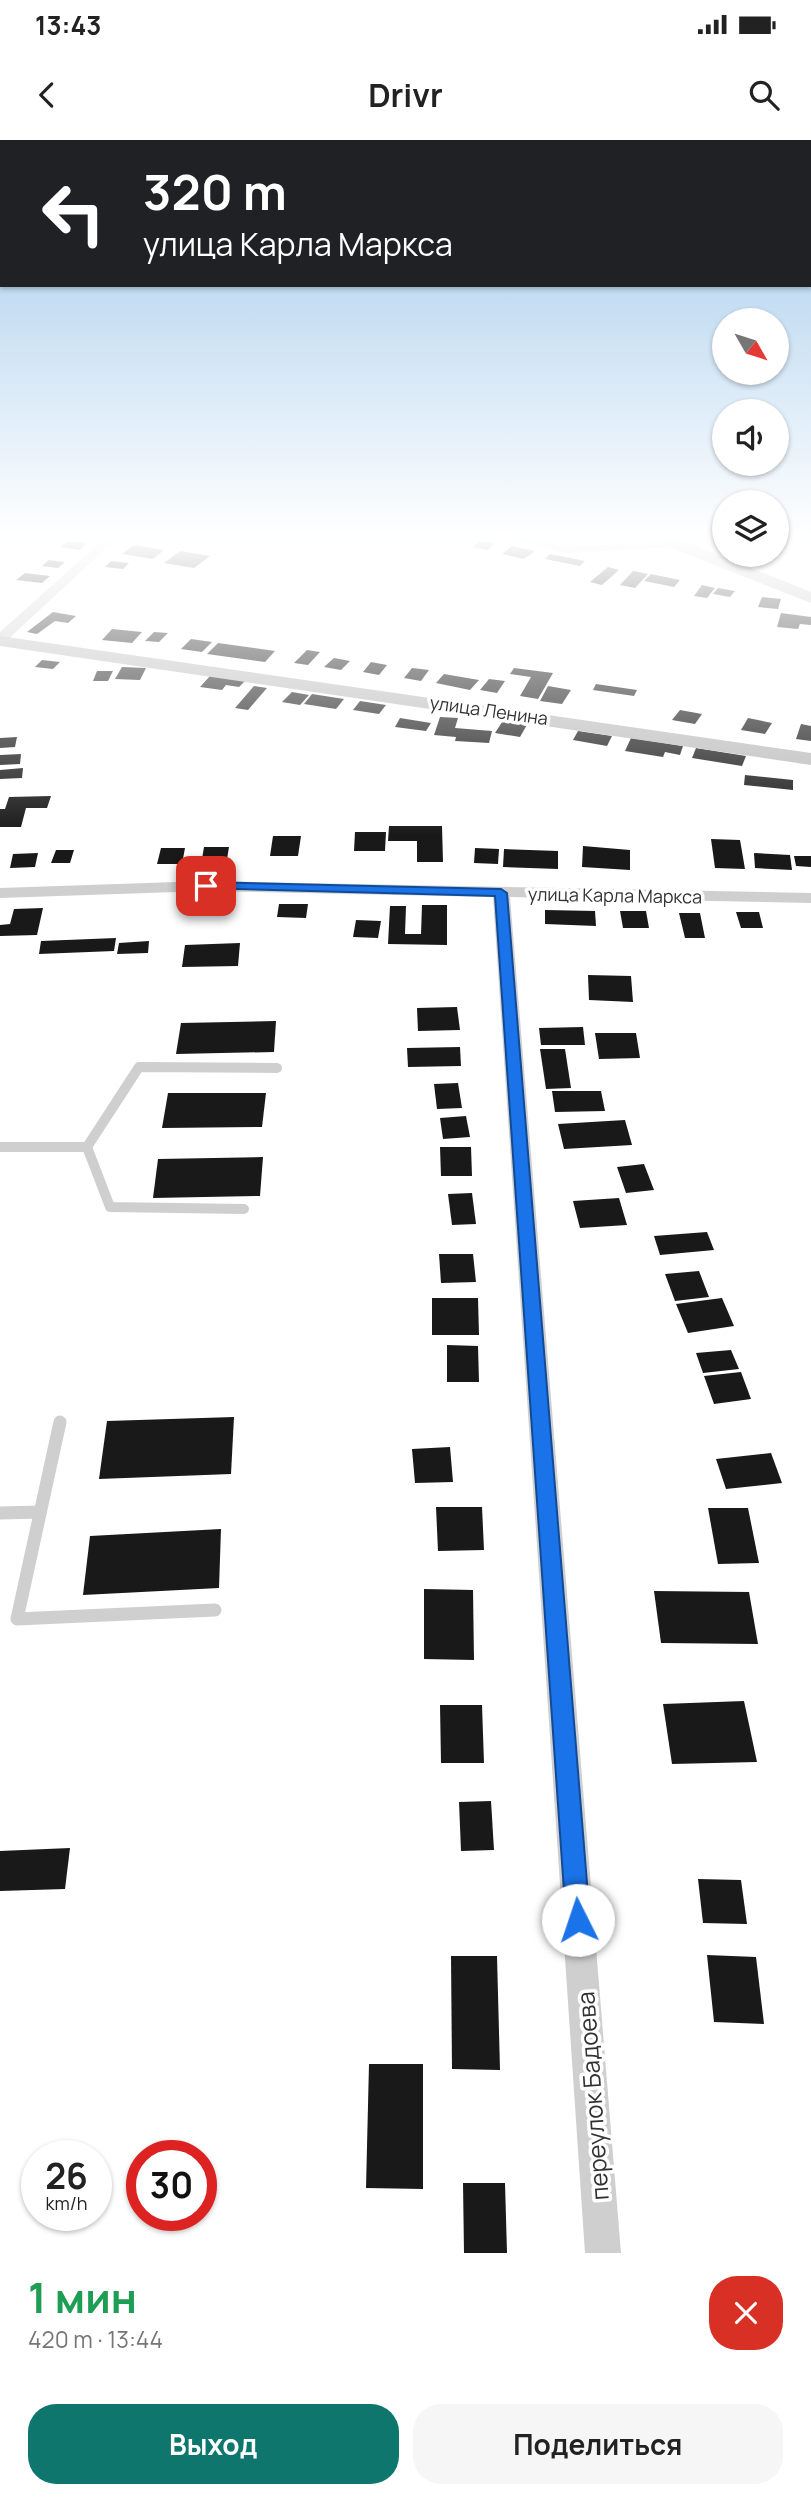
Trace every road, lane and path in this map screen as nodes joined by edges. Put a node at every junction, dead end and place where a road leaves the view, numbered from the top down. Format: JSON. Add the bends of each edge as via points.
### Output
{"nodes":[{"id":1,"x":0,"y":640,"type":"edge"},
{"id":2,"x":811,"y":759,"type":"edge"},
{"id":3,"x":0,"y":893,"type":"edge"},
{"id":4,"x":501,"y":893,"type":"junction"},
{"id":5,"x":811,"y":898,"type":"edge"},
{"id":6,"x":277,"y":1068,"type":"dead end"},
{"id":7,"x":0,"y":1147,"type":"edge"},
{"id":8,"x":87,"y":1147,"type":"junction"},
{"id":9,"x":244,"y":1209,"type":"dead end"},
{"id":10,"x":60,"y":1422,"type":"dead end"},
{"id":11,"x":40,"y":1512,"type":"junction"},
{"id":12,"x":0,"y":1513,"type":"edge"},
{"id":13,"x":215,"y":1610,"type":"dead end"},
{"id":14,"x":603,"y":2253,"type":"edge"}],
"edges":[{"from":1,"to":2,"type":"street","name":"улица Ленина"},
{"from":3,"to":4,"type":"street","name":"улица Карла Маркса","via":[[206,886]]},
{"from":4,"to":5,"type":"street","name":"улица Карла Маркса"},
{"from":4,"to":14,"type":"street","name":"переулок Бадоева"},
{"from":6,"to":8,"type":"lane","via":[[139,1067]]},
{"from":7,"to":8,"type":"lane"},
{"from":8,"to":9,"type":"lane","via":[[110,1207]]},
{"from":10,"to":11,"type":"lane"},
{"from":11,"to":12,"type":"lane"},
{"from":11,"to":13,"type":"lane","via":[[17,1619]]}]}
